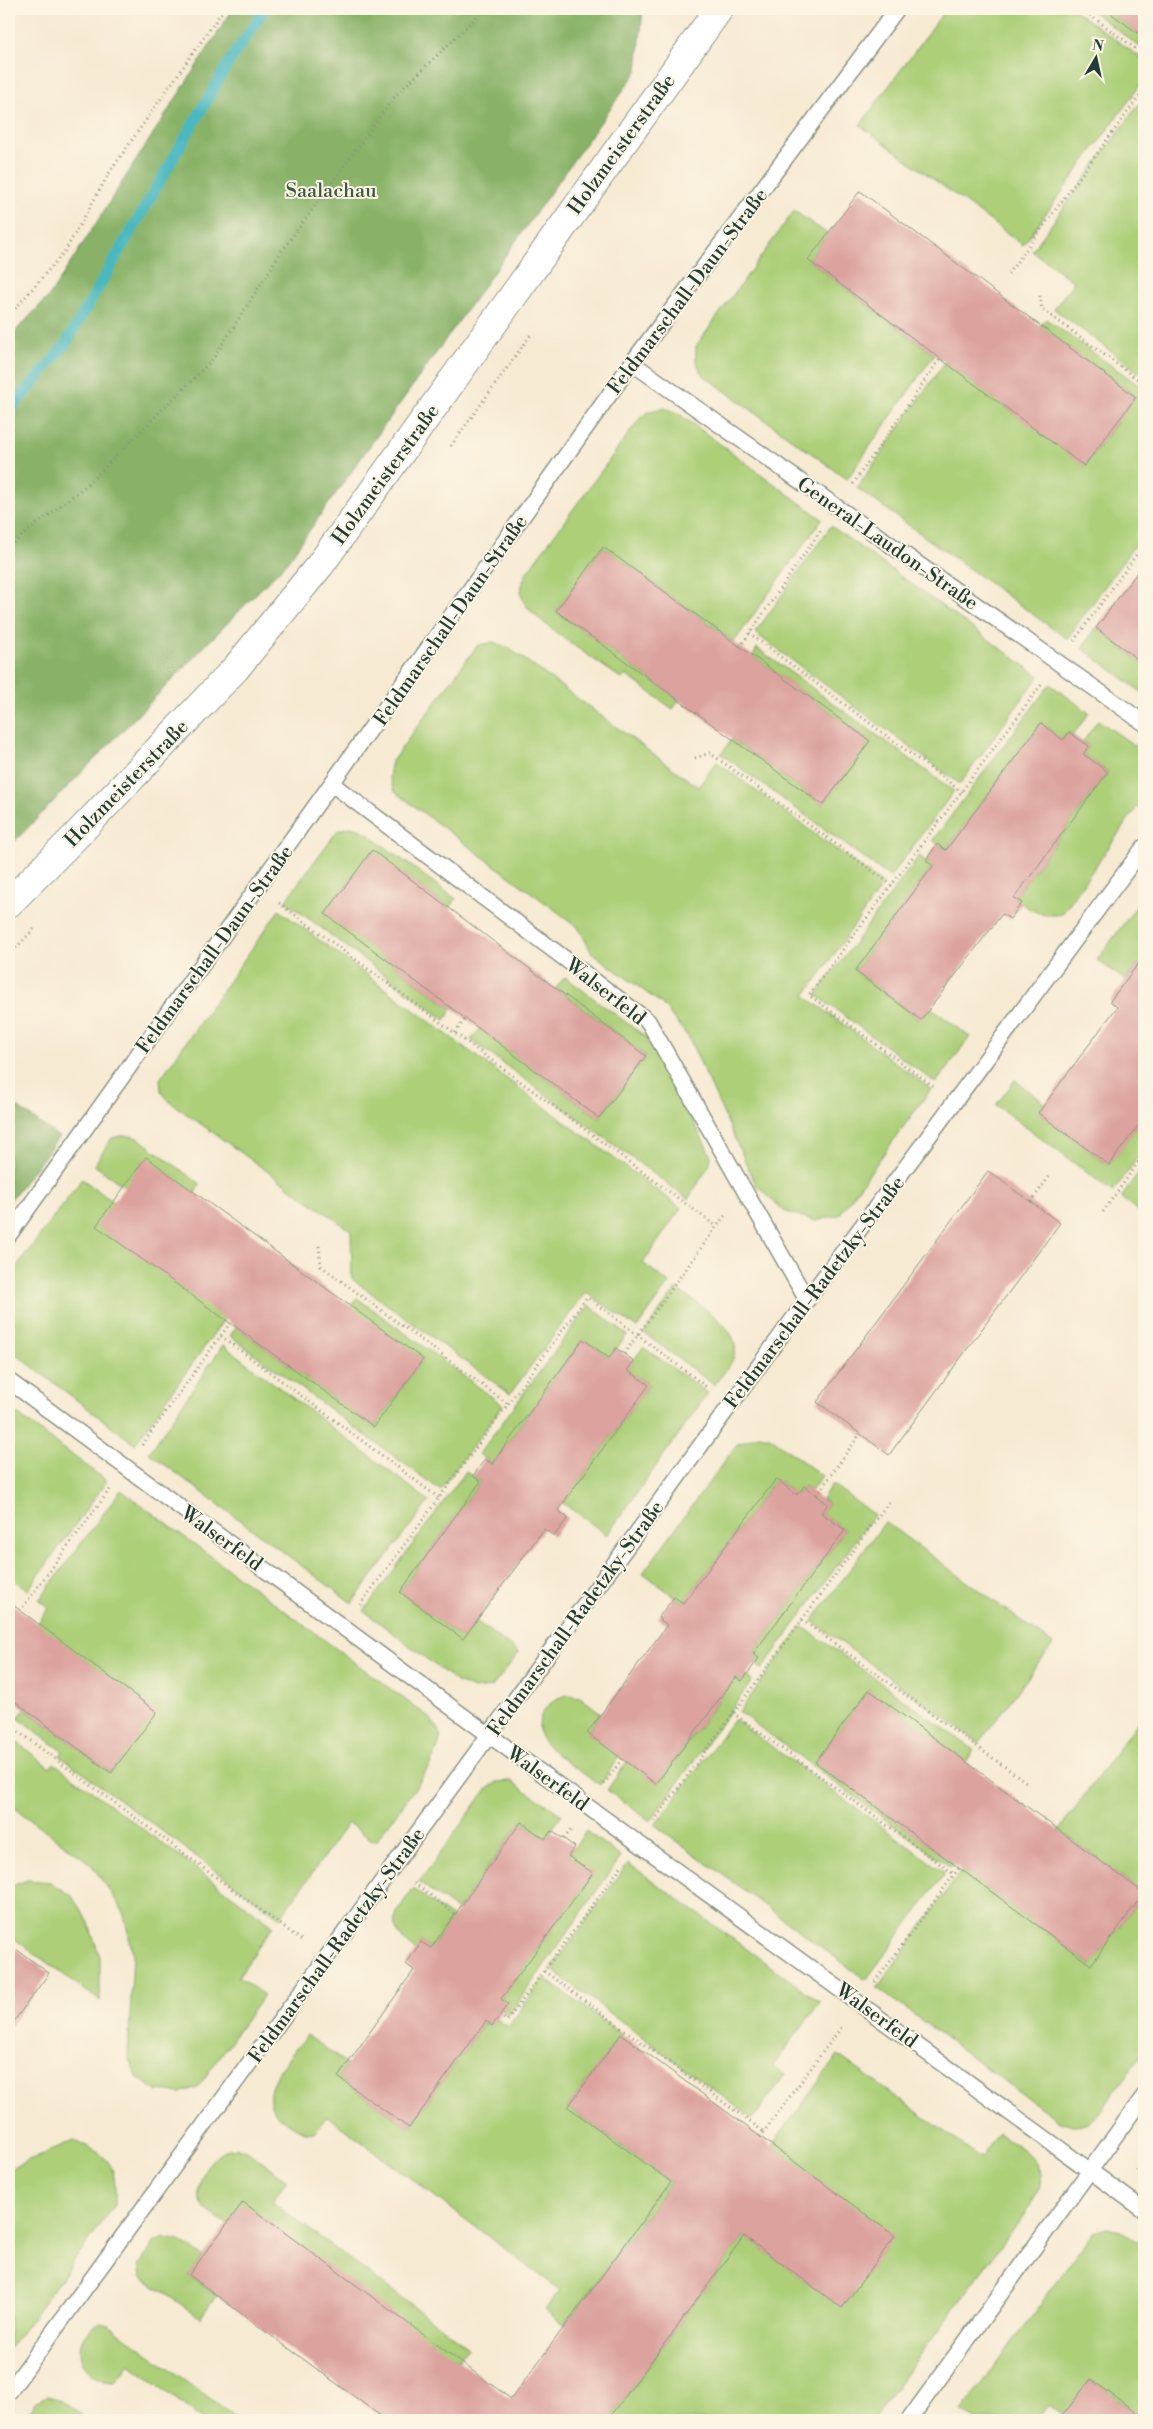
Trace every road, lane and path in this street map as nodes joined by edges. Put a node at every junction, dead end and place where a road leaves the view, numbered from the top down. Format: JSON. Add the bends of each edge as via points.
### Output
{"nodes":[{"id":1,"x":224,"y":9,"type":"edge"},
{"id":2,"x":485,"y":9,"type":"edge"},
{"id":3,"x":720,"y":9,"type":"edge"},
{"id":4,"x":897,"y":9,"type":"edge"},
{"id":5,"x":1082,"y":9,"type":"edge"},
{"id":6,"x":1144,"y":55,"type":"edge"},
{"id":7,"x":1144,"y":90,"type":"edge"},
{"id":8,"x":1008,"y":274,"type":"dead end"},
{"id":9,"x":1040,"y":296,"type":"dead end"},
{"id":10,"x":9,"y":316,"type":"edge"},
{"id":11,"x":632,"y":363,"type":"junction"},
{"id":12,"x":1144,"y":384,"type":"edge"},
{"id":13,"x":1144,"y":544,"type":"edge"},
{"id":14,"x":9,"y":546,"type":"edge"},
{"id":15,"x":749,"y":634,"type":"dead end"},
{"id":16,"x":1058,"y":662,"type":"junction"},
{"id":17,"x":1144,"y":723,"type":"edge"},
{"id":18,"x":695,"y":758,"type":"dead end"},
{"id":19,"x":332,"y":784,"type":"junction"},
{"id":20,"x":962,"y":792,"type":"junction"},
{"id":21,"x":1144,"y":847,"type":"edge"},
{"id":22,"x":892,"y":885,"type":"junction"},
{"id":23,"x":258,"y":888,"type":"junction"},
{"id":24,"x":9,"y":903,"type":"edge"},
{"id":25,"x":465,"y":1019,"type":"dead end"},
{"id":26,"x":455,"y":1033,"type":"junction"},
{"id":27,"x":956,"y":1103,"type":"junction"},
{"id":28,"x":1144,"y":1154,"type":"edge"},
{"id":29,"x":1051,"y":1174,"type":"dead end"},
{"id":30,"x":744,"y":1189,"type":"junction"},
{"id":31,"x":1031,"y":1202,"type":"dead end"},
{"id":32,"x":1103,"y":1212,"type":"dead end"},
{"id":33,"x":717,"y":1227,"type":"junction"},
{"id":34,"x":9,"y":1235,"type":"edge"},
{"id":35,"x":318,"y":1246,"type":"dead end"},
{"id":36,"x":807,"y":1300,"type":"junction"},
{"id":37,"x":637,"y":1335,"type":"junction"},
{"id":38,"x":221,"y":1336,"type":"dead end"},
{"id":39,"x":624,"y":1354,"type":"dead end"},
{"id":40,"x":9,"y":1381,"type":"edge"},
{"id":41,"x":508,"y":1404,"type":"junction"},
{"id":42,"x":730,"y":1405,"type":"junction"},
{"id":43,"x":860,"y":1434,"type":"dead end"},
{"id":44,"x":817,"y":1495,"type":"dead end"},
{"id":45,"x":439,"y":1498,"type":"junction"},
{"id":46,"x":891,"y":1499,"type":"dead end"},
{"id":47,"x":802,"y":1620,"type":"junction"},
{"id":48,"x":343,"y":1628,"type":"junction"},
{"id":49,"x":733,"y":1713,"type":"junction"},
{"id":50,"x":9,"y":1730,"type":"edge"},
{"id":51,"x":489,"y":1735,"type":"junction"},
{"id":52,"x":1026,"y":1782,"type":"dead end"},
{"id":53,"x":638,"y":1843,"type":"junction"},
{"id":54,"x":393,"y":1867,"type":"junction"},
{"id":55,"x":954,"y":1874,"type":"dead end"},
{"id":56,"x":456,"y":1914,"type":"dead end"},
{"id":57,"x":326,"y":1958,"type":"junction"},
{"id":58,"x":544,"y":1971,"type":"junction"},
{"id":59,"x":500,"y":2015,"type":"dead end"},
{"id":60,"x":1144,"y":2096,"type":"edge"},
{"id":61,"x":764,"y":2132,"type":"dead end"},
{"id":62,"x":1091,"y":2170,"type":"junction"},
{"id":63,"x":1144,"y":2210,"type":"edge"},
{"id":64,"x":9,"y":2392,"type":"edge"},
{"id":65,"x":909,"y":2420,"type":"edge"}],
"edges":[{"from":1,"to":10,"type":"path","via":[[110,170],[65,251]]},
{"from":2,"to":14,"type":"path","via":[[395,96],[282,251],[214,359],[88,484]]},
{"from":3,"to":24,"type":"street","name":"Holzmeisterstraße","via":[[320,565],[236,668]]},
{"from":4,"to":11,"type":"lane","name":"Feldmarschall-Daun-Straße"},
{"from":5,"to":6,"type":"path"},
{"from":7,"to":8,"type":"path"},
{"from":9,"to":12,"type":"path","via":[[1042,310]]},
{"from":11,"to":16,"type":"lane","name":"General-Laudon-Straße"},
{"from":11,"to":19,"type":"lane","name":"Feldmarschall-Daun-Straße"},
{"from":13,"to":16,"type":"path"},
{"from":15,"to":20,"type":"path"},
{"from":16,"to":17,"type":"lane","name":"General-Laudon-Straße"},
{"from":16,"to":20,"type":"path"},
{"from":18,"to":22,"type":"path","via":[[710,752]]},
{"from":19,"to":23,"type":"lane","name":"Feldmarschall-Daun-Straße"},
{"from":19,"to":30,"type":"lane","name":"Walserfeld","via":[[648,1021]]},
{"from":20,"to":22,"type":"path"},
{"from":21,"to":27,"type":"lane","name":"Feldmarschall-Radetzky-Straße"},
{"from":22,"to":27,"type":"path","via":[[809,996]]},
{"from":23,"to":26,"type":"path"},
{"from":23,"to":34,"type":"lane","name":"Feldmarschall-Daun-Straße"},
{"from":25,"to":26,"type":"path"},
{"from":26,"to":33,"type":"path"},
{"from":27,"to":36,"type":"lane","name":"Feldmarschall-Radetzky-Straße"},
{"from":28,"to":32,"type":"path"},
{"from":29,"to":31,"type":"path"},
{"from":30,"to":33,"type":"path"},
{"from":30,"to":36,"type":"lane","name":"Walserfeld"},
{"from":33,"to":37,"type":"path"},
{"from":35,"to":41,"type":"path","via":[[321,1266]]},
{"from":36,"to":42,"type":"lane","name":"Feldmarschall-Radetzky-Straße"},
{"from":37,"to":39,"type":"path"},
{"from":37,"to":41,"type":"path","via":[[587,1297]]},
{"from":37,"to":42,"type":"path"},
{"from":38,"to":45,"type":"path"},
{"from":40,"to":48,"type":"lane","name":"Walserfeld"},
{"from":41,"to":45,"type":"path"},
{"from":42,"to":51,"type":"lane","name":"Feldmarschall-Radetzky-Straße"},
{"from":43,"to":44,"type":"path"},
{"from":45,"to":48,"type":"path"},
{"from":46,"to":47,"type":"path"},
{"from":47,"to":49,"type":"path"},
{"from":47,"to":52,"type":"path"},
{"from":48,"to":51,"type":"lane","name":"Walserfeld"},
{"from":49,"to":53,"type":"path"},
{"from":49,"to":55,"type":"path"},
{"from":50,"to":57,"type":"path","via":[[16,1730]]},
{"from":51,"to":53,"type":"lane","name":"Walserfeld"},
{"from":51,"to":54,"type":"lane","name":"Feldmarschall-Radetzky-Straße"},
{"from":53,"to":58,"type":"path"},
{"from":53,"to":62,"type":"lane","name":"Walserfeld"},
{"from":54,"to":56,"type":"path"},
{"from":54,"to":57,"type":"lane","name":"Feldmarschall-Radetzky-Straße"},
{"from":57,"to":64,"type":"lane","name":"Feldmarschall-Radetzky-Straße"},
{"from":58,"to":59,"type":"path","via":[[507,2021]]},
{"from":58,"to":61,"type":"path"},
{"from":60,"to":62,"type":"lane"},
{"from":62,"to":63,"type":"lane","name":"Walserfeld"},
{"from":62,"to":65,"type":"lane"}]}
